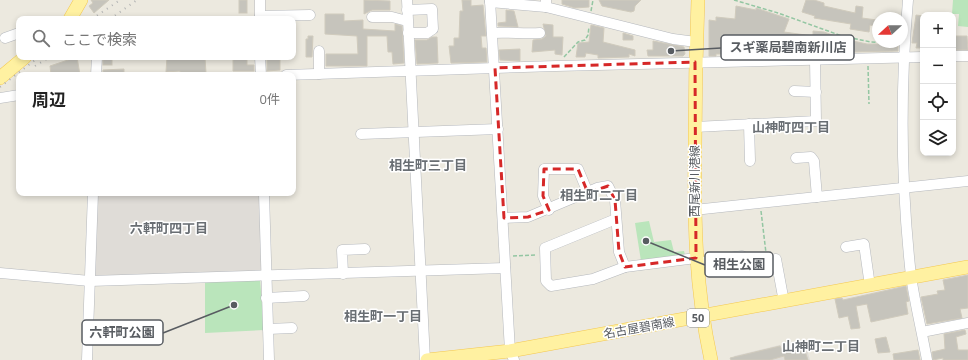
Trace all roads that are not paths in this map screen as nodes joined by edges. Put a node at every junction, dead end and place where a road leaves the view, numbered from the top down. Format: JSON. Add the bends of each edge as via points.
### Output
{"nodes":[{"id":1,"x":81,"y":0,"type":"edge"},
{"id":2,"x":260,"y":0,"type":"edge"},
{"id":3,"x":698,"y":0,"type":"edge"},
{"id":4,"x":908,"y":0,"type":"edge"},
{"id":5,"x":490,"y":1,"type":"edge"},
{"id":6,"x":546,"y":4,"type":"edge"},
{"id":7,"x":407,"y":5,"type":"edge"},
{"id":8,"x":310,"y":15,"type":"dead end"},
{"id":9,"x":72,"y":16,"type":"edge"},
{"id":10,"x":260,"y":16,"type":"edge"},
{"id":11,"x":285,"y":16,"type":"edge"},
{"id":12,"x":372,"y":17,"type":"dead end"},
{"id":13,"x":407,"y":20,"type":"junction"},
{"id":14,"x":408,"y":33,"type":"junction"},
{"id":15,"x":492,"y":33,"type":"junction"},
{"id":16,"x":540,"y":33,"type":"dead end"},
{"id":17,"x":16,"y":34,"type":"edge"},
{"id":18,"x":5,"y":38,"type":"dead end"},
{"id":19,"x":696,"y":42,"type":"junction"},
{"id":20,"x":319,"y":51,"type":"dead end"},
{"id":21,"x":956,"y":56,"type":"edge"},
{"id":22,"x":968,"y":56,"type":"edge"},
{"id":23,"x":920,"y":57,"type":"edge"},
{"id":24,"x":903,"y":58,"type":"junction"},
{"id":25,"x":21,"y":60,"type":"edge"},
{"id":26,"x":97,"y":60,"type":"edge"},
{"id":27,"x":260,"y":60,"type":"edge"},
{"id":28,"x":815,"y":60,"type":"junction"},
{"id":29,"x":696,"y":62,"type":"junction"},
{"id":30,"x":495,"y":68,"type":"junction"},
{"id":31,"x":410,"y":71,"type":"junction"},
{"id":32,"x":96,"y":72,"type":"edge"},
{"id":33,"x":261,"y":72,"type":"edge"},
{"id":34,"x":319,"y":74,"type":"junction"},
{"id":35,"x":296,"y":75,"type":"edge"},
{"id":36,"x":0,"y":78,"type":"edge"},
{"id":37,"x":794,"y":91,"type":"dead end"},
{"id":38,"x":816,"y":92,"type":"junction"},
{"id":39,"x":16,"y":95,"type":"edge"},
{"id":40,"x":0,"y":98,"type":"edge"},
{"id":41,"x":750,"y":124,"type":"junction"},
{"id":42,"x":695,"y":127,"type":"junction"},
{"id":43,"x":498,"y":129,"type":"junction"},
{"id":44,"x":413,"y":133,"type":"junction"},
{"id":45,"x":361,"y":134,"type":"dead end"},
{"id":46,"x":796,"y":158,"type":"dead end"},
{"id":47,"x":750,"y":162,"type":"dead end"},
{"id":48,"x":968,"y":181,"type":"edge"},
{"id":49,"x":904,"y":189,"type":"junction"},
{"id":50,"x":588,"y":193,"type":"junction"},
{"id":51,"x":93,"y":196,"type":"edge"},
{"id":52,"x":264,"y":196,"type":"edge"},
{"id":53,"x":817,"y":198,"type":"junction"},
{"id":54,"x":549,"y":210,"type":"junction"},
{"id":55,"x":694,"y":210,"type":"junction"},
{"id":56,"x":504,"y":218,"type":"junction"},
{"id":57,"x":616,"y":218,"type":"junction"},
{"id":58,"x":846,"y":247,"type":"dead end"},
{"id":59,"x":365,"y":249,"type":"dead end"},
{"id":60,"x":742,"y":256,"type":"dead end"},
{"id":61,"x":696,"y":260,"type":"junction"},
{"id":62,"x":766,"y":261,"type":"road end"},
{"id":63,"x":624,"y":267,"type":"junction"},
{"id":64,"x":968,"y":267,"type":"edge"},
{"id":65,"x":506,"y":268,"type":"junction"},
{"id":66,"x":420,"y":271,"type":"junction"},
{"id":67,"x":0,"y":273,"type":"edge"},
{"id":68,"x":344,"y":274,"type":"junction"},
{"id":69,"x":265,"y":276,"type":"junction"},
{"id":70,"x":912,"y":278,"type":"junction"},
{"id":71,"x":90,"y":281,"type":"junction"},
{"id":72,"x":870,"y":286,"type":"junction"},
{"id":73,"x":304,"y":296,"type":"dead end"},
{"id":74,"x":266,"y":298,"type":"junction"},
{"id":75,"x":784,"y":302,"type":"junction"},
{"id":76,"x":702,"y":317,"type":"junction"},
{"id":77,"x":968,"y":323,"type":"edge"},
{"id":78,"x":292,"y":328,"type":"dead end"},
{"id":79,"x":268,"y":329,"type":"junction"},
{"id":80,"x":922,"y":332,"type":"junction"},
{"id":81,"x":512,"y":355,"type":"edge"},
{"id":82,"x":456,"y":358,"type":"edge"},
{"id":83,"x":87,"y":360,"type":"edge"},
{"id":84,"x":269,"y":360,"type":"edge"},
{"id":85,"x":426,"y":360,"type":"edge"},
{"id":86,"x":710,"y":360,"type":"edge"},
{"id":87,"x":927,"y":360,"type":"edge"}],
"edges":[{"from":1,"to":9,"type":"main road"},
{"from":2,"to":10,"type":"street"},
{"from":3,"to":19,"type":"main road","name":"西尾新川港線"},
{"from":4,"to":24,"type":"street"},
{"from":5,"to":6,"type":"street"},
{"from":5,"to":15,"type":"street"},
{"from":6,"to":19,"type":"street","via":[[590,19]]},
{"from":7,"to":13,"type":"street"},
{"from":7,"to":14,"type":"street","via":[[432,9],[433,29],[427,33]]},
{"from":8,"to":11,"type":"street"},
{"from":12,"to":13,"type":"street"},
{"from":13,"to":14,"type":"street"},
{"from":14,"to":31,"type":"street"},
{"from":15,"to":16,"type":"street"},
{"from":15,"to":30,"type":"street"},
{"from":17,"to":18,"type":"street"},
{"from":19,"to":29,"type":"main road","name":"西尾新川港線"},
{"from":20,"to":34,"type":"street"},
{"from":21,"to":22,"type":"street"},
{"from":23,"to":24,"type":"street"},
{"from":24,"to":28,"type":"street"},
{"from":24,"to":49,"type":"street"},
{"from":25,"to":36,"type":"main road"},
{"from":26,"to":32,"type":"street"},
{"from":27,"to":33,"type":"street"},
{"from":28,"to":29,"type":"street"},
{"from":28,"to":38,"type":"street"},
{"from":29,"to":30,"type":"street"},
{"from":29,"to":42,"type":"main road","name":"西尾新川港線"},
{"from":30,"to":31,"type":"street"},
{"from":30,"to":43,"type":"street"},
{"from":31,"to":34,"type":"street"},
{"from":31,"to":44,"type":"street"},
{"from":34,"to":35,"type":"street"},
{"from":37,"to":38,"type":"street"},
{"from":38,"to":41,"type":"street","via":[[816,121]]},
{"from":39,"to":40,"type":"street"},
{"from":41,"to":42,"type":"street"},
{"from":41,"to":47,"type":"street"},
{"from":42,"to":55,"type":"main road","name":"西尾新川港線"},
{"from":43,"to":44,"type":"street"},
{"from":43,"to":56,"type":"street"},
{"from":44,"to":45,"type":"street"},
{"from":44,"to":66,"type":"street"},
{"from":46,"to":53,"type":"street","via":[[811,157],[814,161]]},
{"from":48,"to":49,"type":"street"},
{"from":49,"to":53,"type":"street"},
{"from":49,"to":70,"type":"street"},
{"from":50,"to":54,"type":"street"},
{"from":50,"to":54,"type":"street","via":[[578,169],[544,169],[543,196]]},
{"from":50,"to":57,"type":"street","via":[[608,186],[615,200]]},
{"from":51,"to":71,"type":"street"},
{"from":52,"to":69,"type":"street"},
{"from":53,"to":55,"type":"street"},
{"from":54,"to":56,"type":"street","via":[[528,217]]},
{"from":55,"to":61,"type":"main road","name":"西尾新川港線"},
{"from":56,"to":65,"type":"street"},
{"from":57,"to":63,"type":"street","via":[[619,252]]},
{"from":57,"to":63,"type":"street","via":[[545,248],[546,281],[551,286],[593,279]]},
{"from":58,"to":72,"type":"street","via":[[864,244]]},
{"from":59,"to":68,"type":"street","via":[[342,250]]},
{"from":60,"to":61,"type":"street"},
{"from":61,"to":63,"type":"street"},
{"from":61,"to":76,"type":"main road","name":"西尾新川港線"},
{"from":62,"to":75,"type":"street","via":[[776,259]]},
{"from":64,"to":70,"type":"main road","name":"名古屋碧南線","number":"50"},
{"from":65,"to":66,"type":"street"},
{"from":65,"to":81,"type":"street"},
{"from":66,"to":68,"type":"street"},
{"from":66,"to":85,"type":"street"},
{"from":67,"to":71,"type":"street"},
{"from":68,"to":69,"type":"street"},
{"from":69,"to":71,"type":"street"},
{"from":69,"to":74,"type":"street"},
{"from":70,"to":72,"type":"main road","name":"名古屋碧南線","number":"50"},
{"from":70,"to":80,"type":"street"},
{"from":71,"to":83,"type":"street"},
{"from":72,"to":75,"type":"main road","name":"名古屋碧南線","number":"50"},
{"from":73,"to":74,"type":"street"},
{"from":74,"to":79,"type":"street"},
{"from":75,"to":76,"type":"main road","name":"名古屋碧南線","number":"50"},
{"from":76,"to":81,"type":"main road","name":"名古屋碧南線","number":"50"},
{"from":76,"to":86,"type":"main road","name":"西尾新川港線"},
{"from":77,"to":80,"type":"street"},
{"from":78,"to":79,"type":"street"},
{"from":79,"to":84,"type":"street"},
{"from":80,"to":87,"type":"street"},
{"from":81,"to":82,"type":"main road","name":"名古屋碧南線","number":"50"},
{"from":82,"to":85,"type":"main road","name":"名古屋碧南線","number":"50"}]}
